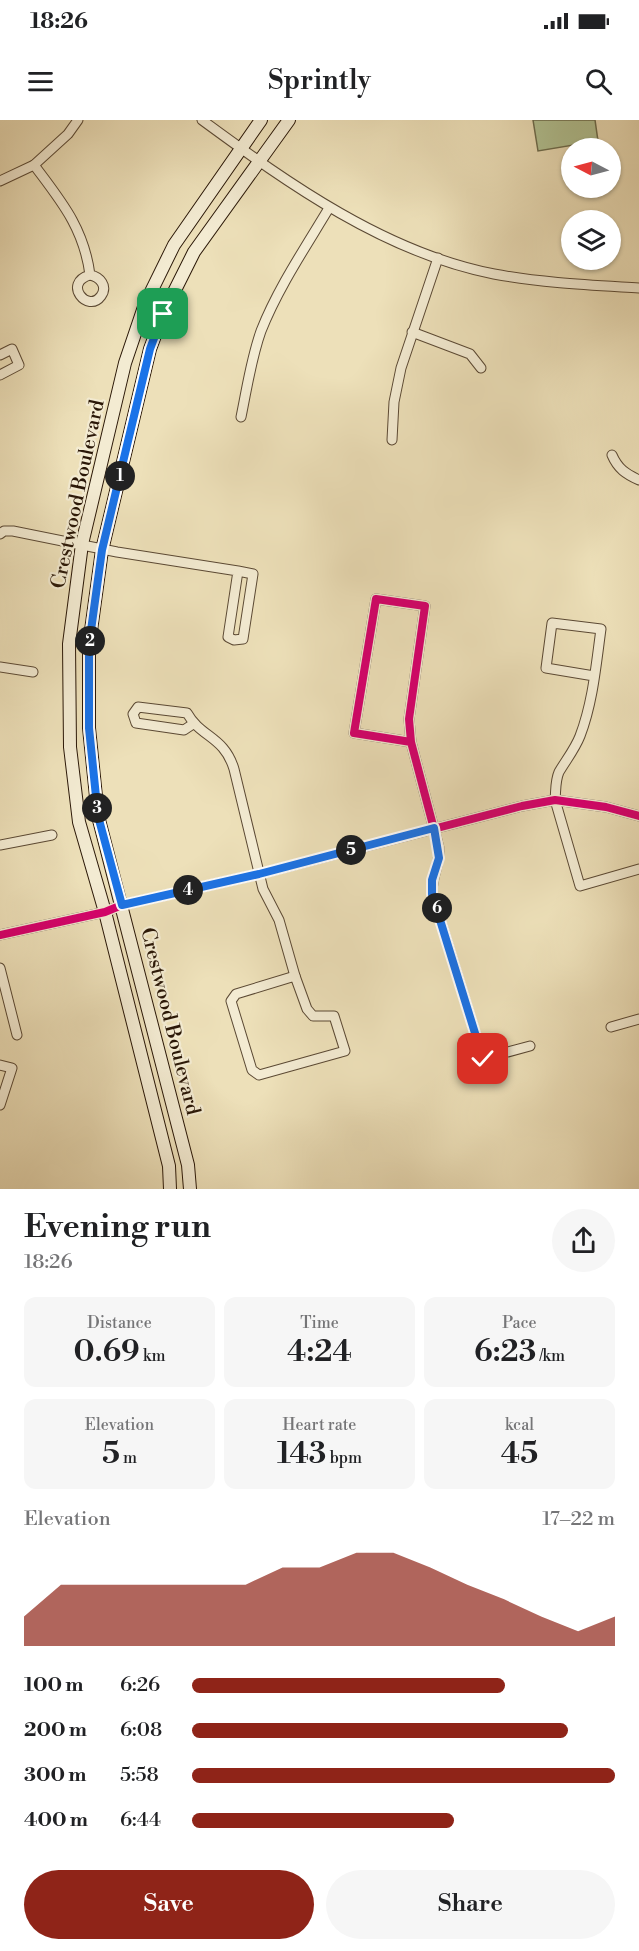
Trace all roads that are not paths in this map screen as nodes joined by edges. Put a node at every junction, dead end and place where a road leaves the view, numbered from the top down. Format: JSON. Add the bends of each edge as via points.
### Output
{"nodes":[{"id":1,"x":78,"y":120,"type":"edge"},
{"id":2,"x":202,"y":120,"type":"edge"},
{"id":3,"x":261,"y":120,"type":"edge"},
{"id":4,"x":290,"y":120,"type":"edge"},
{"id":5,"x":241,"y":148,"type":"junction"},
{"id":6,"x":259,"y":162,"type":"junction"},
{"id":7,"x":34,"y":165,"type":"junction"},
{"id":8,"x":0,"y":181,"type":"edge"},
{"id":9,"x":329,"y":208,"type":"junction"},
{"id":10,"x":438,"y":258,"type":"junction"},
{"id":11,"x":90,"y":275,"type":"dead end"},
{"id":12,"x":639,"y":288,"type":"edge"},
{"id":13,"x":412,"y":332,"type":"junction"},
{"id":14,"x":0,"y":355,"type":"edge"},
{"id":15,"x":482,"y":368,"type":"dead end"},
{"id":16,"x":0,"y":375,"type":"edge"},
{"id":17,"x":242,"y":417,"type":"dead end"},
{"id":18,"x":392,"y":440,"type":"dead end"},
{"id":19,"x":612,"y":455,"type":"dead end"},
{"id":20,"x":639,"y":480,"type":"edge"},
{"id":21,"x":0,"y":534,"type":"edge"},
{"id":22,"x":82,"y":544,"type":"junction"},
{"id":23,"x":102,"y":550,"type":"junction"},
{"id":24,"x":238,"y":571,"type":"junction"},
{"id":25,"x":0,"y":667,"type":"edge"},
{"id":26,"x":33,"y":672,"type":"dead end"},
{"id":27,"x":594,"y":676,"type":"junction"},
{"id":28,"x":193,"y":723,"type":"junction"},
{"id":29,"x":411,"y":742,"type":"junction"},
{"id":30,"x":555,"y":800,"type":"junction"},
{"id":31,"x":639,"y":816,"type":"edge"},
{"id":32,"x":434,"y":828,"type":"junction"},
{"id":33,"x":52,"y":835,"type":"dead end"},
{"id":34,"x":0,"y":845,"type":"edge"},
{"id":35,"x":639,"y":868,"type":"edge"},
{"id":36,"x":259,"y":874,"type":"junction"},
{"id":37,"x":122,"y":905,"type":"junction"},
{"id":38,"x":105,"y":912,"type":"junction"},
{"id":39,"x":0,"y":935,"type":"edge"},
{"id":40,"x":0,"y":968,"type":"edge"},
{"id":41,"x":295,"y":976,"type":"junction"},
{"id":42,"x":639,"y":1019,"type":"edge"},
{"id":43,"x":611,"y":1028,"type":"dead end"},
{"id":44,"x":17,"y":1035,"type":"dead end"},
{"id":45,"x":530,"y":1046,"type":"dead end"},
{"id":46,"x":483,"y":1059,"type":"junction"},
{"id":47,"x":467,"y":1063,"type":"dead end"},
{"id":48,"x":0,"y":1065,"type":"edge"},
{"id":49,"x":0,"y":1105,"type":"edge"},
{"id":50,"x":170,"y":1189,"type":"edge"},
{"id":51,"x":190,"y":1189,"type":"edge"}],
"edges":[{"from":1,"to":7,"type":"street"},
{"from":2,"to":5,"type":"street"},
{"from":3,"to":5,"type":"main road","name":"Crestwood Boulevard"},
{"from":4,"to":6,"type":"main road","name":"Crestwood Boulevard"},
{"from":5,"to":6,"type":"street"},
{"from":5,"to":22,"type":"main road","name":"Crestwood Boulevard","via":[[174,245],[145,304],[125,363]]},
{"from":6,"to":9,"type":"street"},
{"from":6,"to":23,"type":"main road","name":"Crestwood Boulevard","via":[[194,252],[163,314],[150,349]]},
{"from":7,"to":8,"type":"street"},
{"from":7,"to":11,"type":"street","via":[[70,213],[85,246]]},
{"from":9,"to":10,"type":"street"},
{"from":9,"to":17,"type":"street","via":[[268,314],[252,363]]},
{"from":10,"to":12,"type":"street","via":[[492,273],[549,282]]},
{"from":10,"to":13,"type":"street"},
{"from":13,"to":15,"type":"street","via":[[470,354]]},
{"from":13,"to":18,"type":"street","via":[[394,402]]},
{"from":14,"to":16,"type":"street","via":[[12,349],[19,365]]},
{"from":19,"to":20,"type":"street","via":[[616,465]]},
{"from":21,"to":22,"type":"street","via":[[13,531]]},
{"from":22,"to":23,"type":"street"},
{"from":22,"to":38,"type":"main road","name":"Crestwood Boulevard","via":[[69,644],[70,747],[79,822]]},
{"from":23,"to":24,"type":"street"},
{"from":23,"to":37,"type":"main road","name":"Crestwood Boulevard","via":[[89,645],[89,728],[98,816]]},
{"from":24,"to":24,"type":"street","via":[[253,574],[243,639],[239,640],[228,637]]},
{"from":25,"to":26,"type":"street"},
{"from":27,"to":27,"type":"street","via":[[601,629],[552,623],[546,668]]},
{"from":27,"to":30,"type":"street","via":[[580,738],[559,774]]},
{"from":28,"to":28,"type":"street","via":[[187,713],[138,707],[134,714],[136,723],[184,730]]},
{"from":28,"to":36,"type":"street","via":[[220,744],[232,764]]},
{"from":29,"to":29,"type":"street","via":[[409,719],[425,606],[376,599],[354,733]]},
{"from":29,"to":32,"type":"street"},
{"from":30,"to":31,"type":"street"},
{"from":30,"to":32,"type":"street"},
{"from":30,"to":35,"type":"street","via":[[580,886]]},
{"from":32,"to":36,"type":"street"},
{"from":32,"to":46,"type":"street","via":[[439,858],[432,894]]},
{"from":33,"to":34,"type":"street"},
{"from":36,"to":37,"type":"street"},
{"from":36,"to":41,"type":"street","via":[[267,900],[279,920]]},
{"from":37,"to":38,"type":"street"},
{"from":37,"to":51,"type":"main road","name":"Crestwood Boulevard","via":[[188,1165]]},
{"from":38,"to":39,"type":"street"},
{"from":38,"to":50,"type":"main road","name":"Crestwood Boulevard","via":[[169,1166]]},
{"from":40,"to":44,"type":"street"},
{"from":41,"to":41,"type":"street","via":[[236,994],[231,1000],[252,1070],[259,1074],[345,1051],[334,1016],[313,1016]]},
{"from":42,"to":43,"type":"street"},
{"from":45,"to":46,"type":"street"},
{"from":46,"to":47,"type":"street"},
{"from":48,"to":49,"type":"street","via":[[12,1068]]}]}
